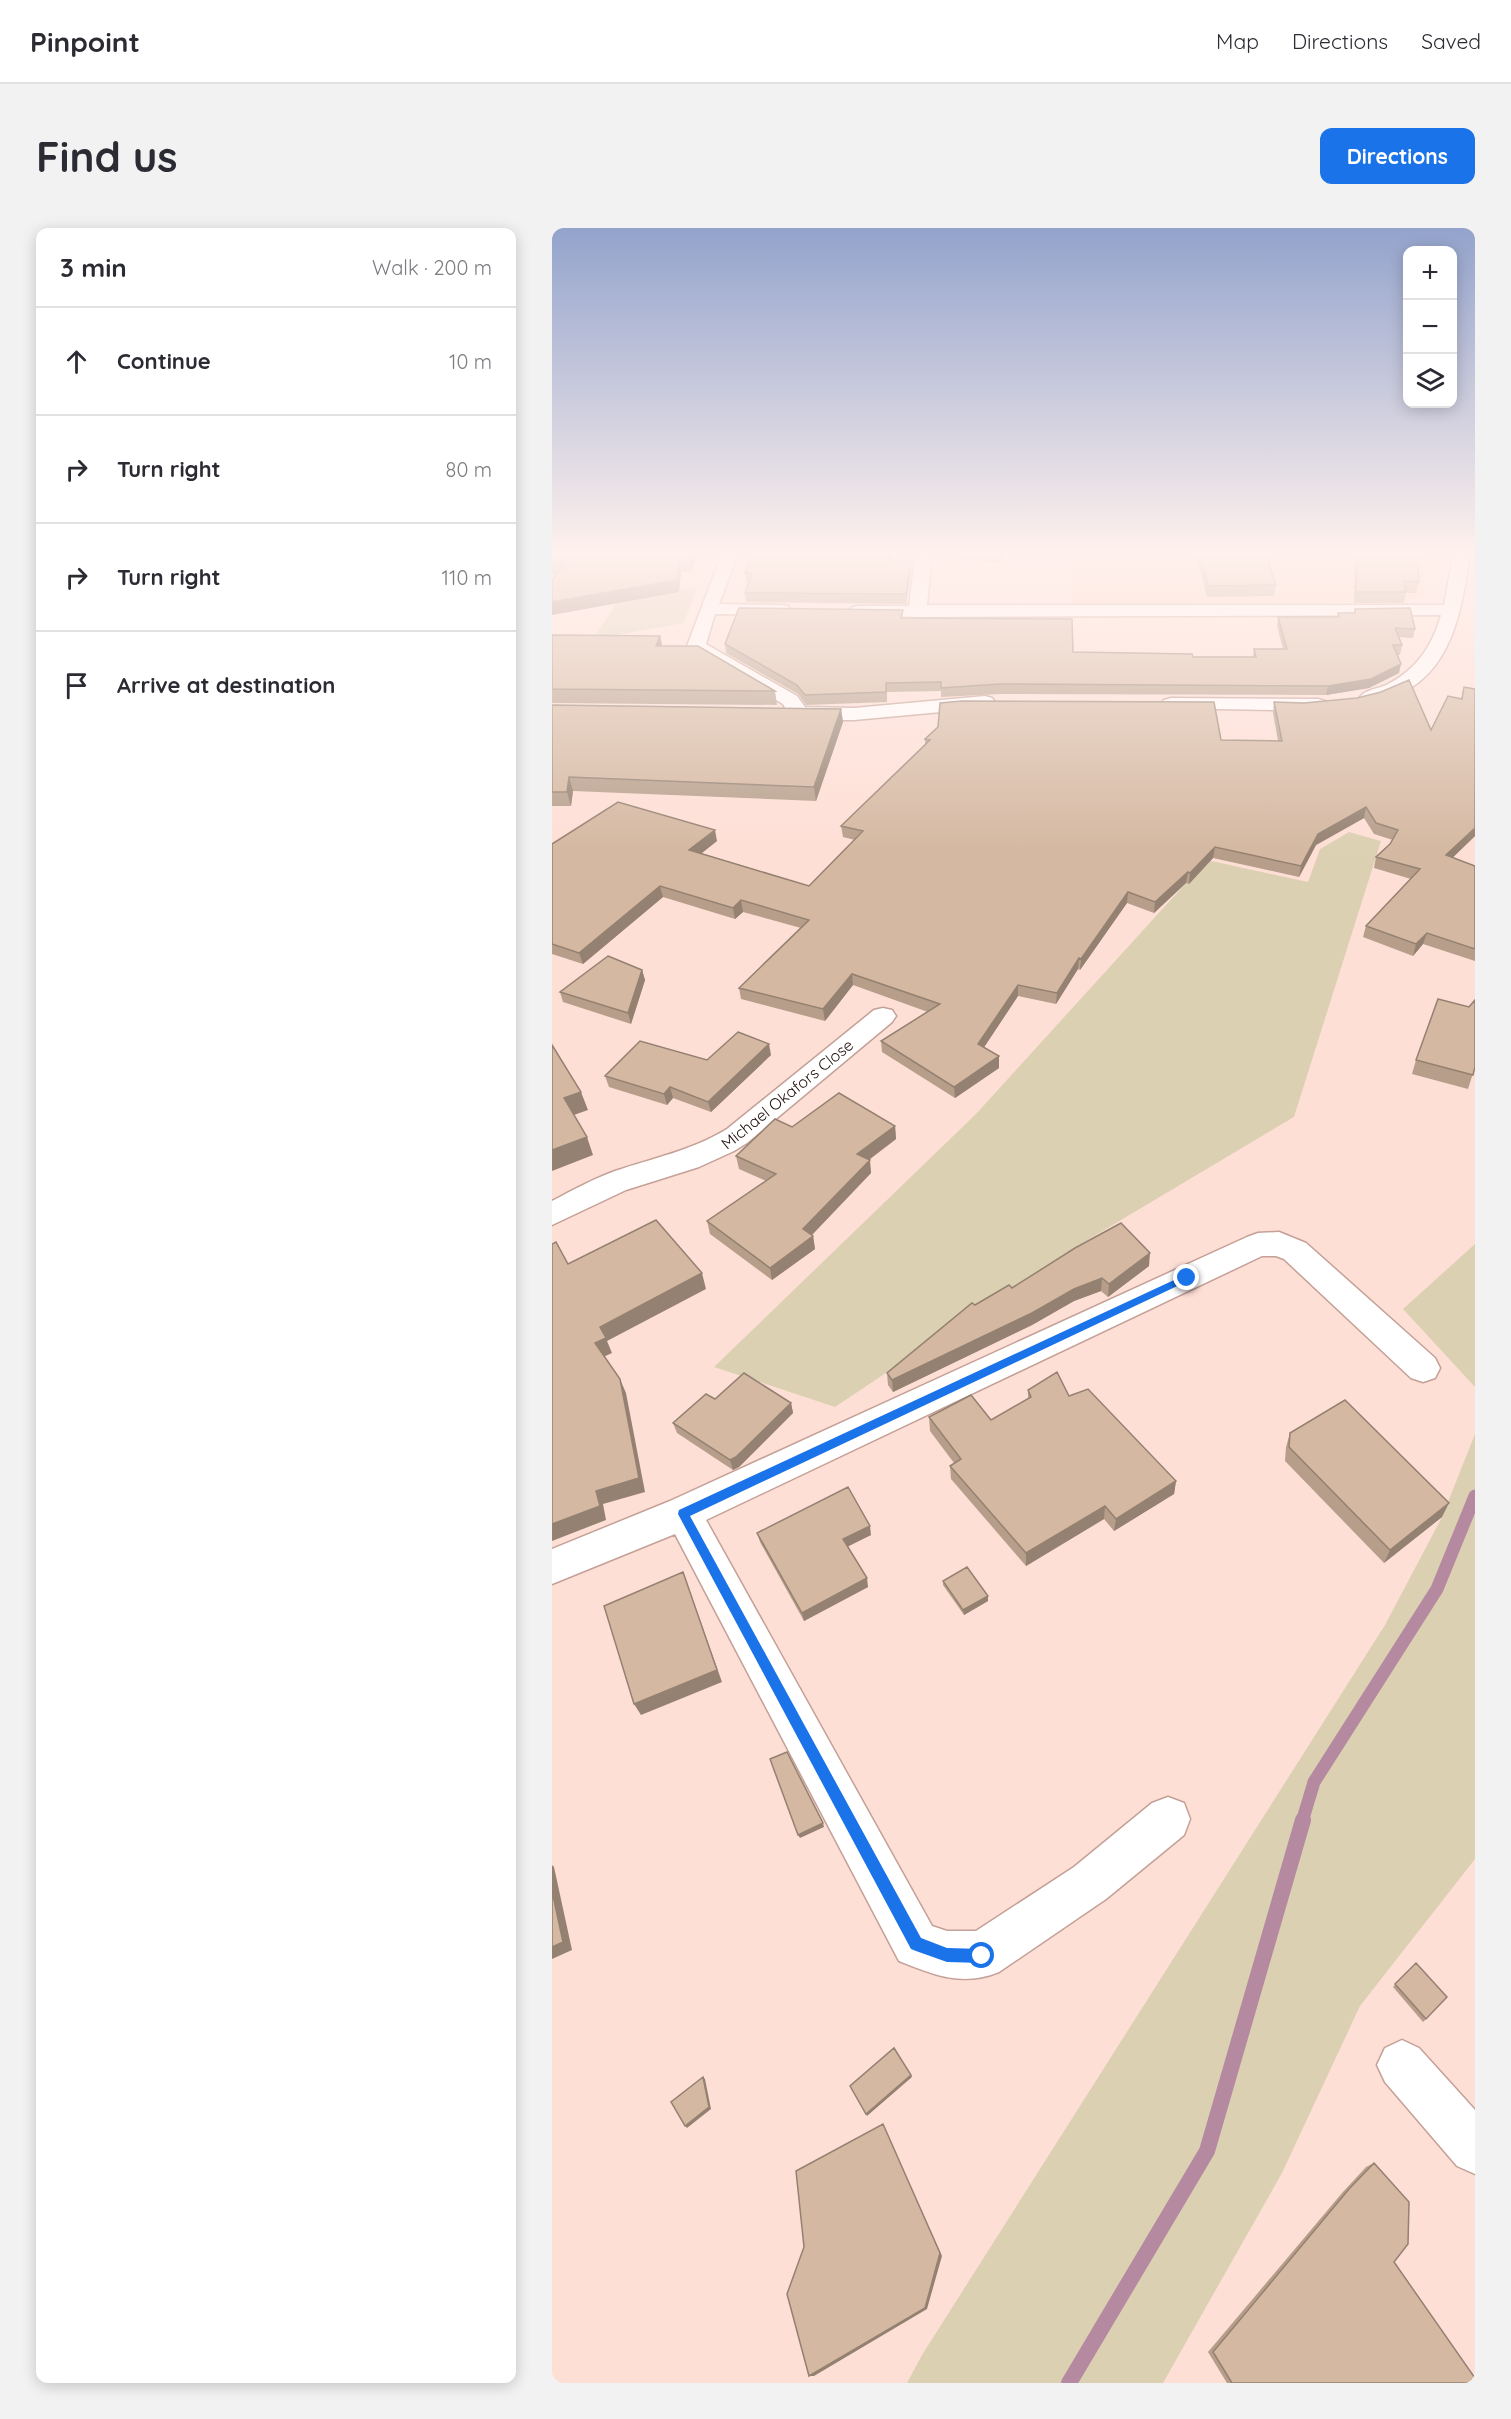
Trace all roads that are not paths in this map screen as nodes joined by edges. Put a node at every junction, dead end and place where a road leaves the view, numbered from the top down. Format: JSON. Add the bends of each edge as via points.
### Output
{"nodes":[{"id":1,"x":706,"y":652,"type":"edge"},
{"id":2,"x":1434,"y":652,"type":"edge"},
{"id":3,"x":1000,"y":702,"type":"edge"},
{"id":4,"x":1151,"y":704,"type":"edge"},
{"id":5,"x":776,"y":713,"type":"edge"},
{"id":6,"x":799,"y":714,"type":"junction"},
{"id":7,"x":883,"y":1016,"type":"dead end"},
{"id":8,"x":552,"y":1214,"type":"edge"},
{"id":9,"x":1423,"y":1368,"type":"dead end"},
{"id":10,"x":683,"y":1514,"type":"junction"},
{"id":11,"x":552,"y":1567,"type":"edge"},
{"id":12,"x":1168,"y":1819,"type":"dead end"},
{"id":13,"x":1402,"y":2065,"type":"dead end"},
{"id":14,"x":1475,"y":2148,"type":"edge"}],
"edges":[{"from":1,"to":6,"type":"street","via":[[790,700]]},
{"from":2,"to":4,"type":"street","via":[[1426,666],[1402,685],[1387,693],[1343,703]]},
{"from":3,"to":6,"type":"street","via":[[854,714]]},
{"from":5,"to":6,"type":"street"},
{"from":7,"to":8,"type":"street","name":"Michael Okafors Close","via":[[716,1150],[627,1179]]},
{"from":9,"to":10,"type":"street","via":[[1295,1251],[1279,1244],[1258,1245]]},
{"from":10,"to":11,"type":"street"},
{"from":10,"to":12,"type":"street","via":[[916,1944],[947,1955],[982,1956],[1090,1883]]},
{"from":13,"to":14,"type":"street"}]}
